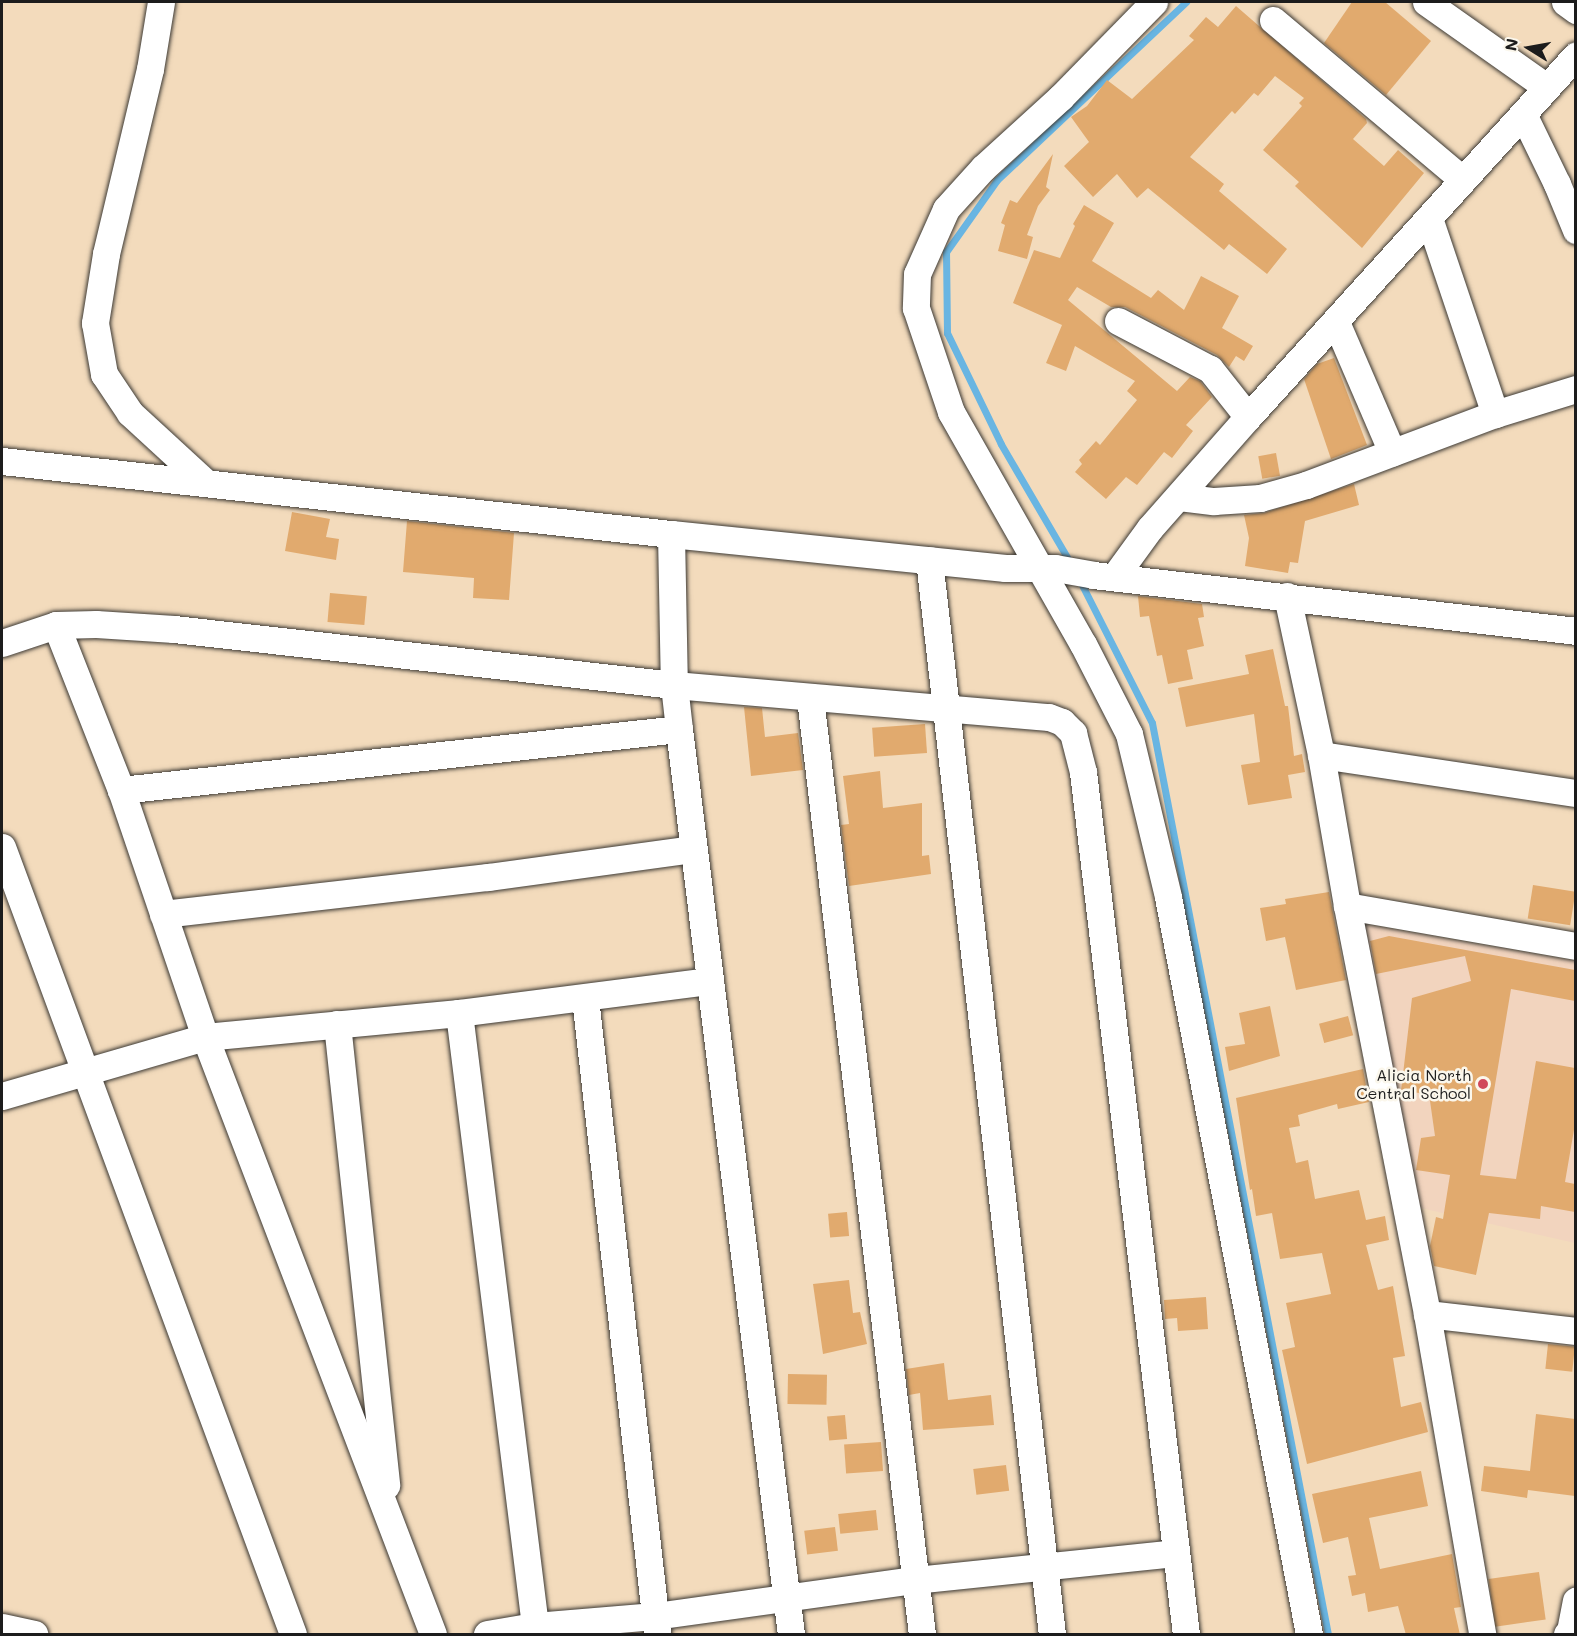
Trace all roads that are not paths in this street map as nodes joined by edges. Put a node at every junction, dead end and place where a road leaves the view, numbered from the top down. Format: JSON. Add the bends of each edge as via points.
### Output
{"nodes":[{"id":1,"x":161,"y":2,"type":"edge"},
{"id":2,"x":1154,"y":2,"type":"edge"},
{"id":3,"x":1426,"y":2,"type":"edge"},
{"id":4,"x":1565,"y":2,"type":"edge"},
{"id":5,"x":1575,"y":10,"type":"edge"},
{"id":6,"x":1273,"y":20,"type":"dead end"},
{"id":7,"x":1575,"y":55,"type":"edge"},
{"id":8,"x":1545,"y":86,"type":"junction"},
{"id":9,"x":1523,"y":114,"type":"junction"},
{"id":10,"x":1463,"y":180,"type":"junction"},
{"id":11,"x":1429,"y":218,"type":"junction"},
{"id":12,"x":1575,"y":230,"type":"edge"},
{"id":13,"x":1118,"y":321,"type":"dead end"},
{"id":14,"x":1336,"y":322,"type":"junction"},
{"id":15,"x":1575,"y":389,"type":"edge"},
{"id":16,"x":1495,"y":414,"type":"junction"},
{"id":17,"x":1248,"y":417,"type":"junction"},
{"id":18,"x":1392,"y":452,"type":"junction"},
{"id":19,"x":2,"y":461,"type":"edge"},
{"id":20,"x":205,"y":482,"type":"junction"},
{"id":21,"x":1179,"y":497,"type":"junction"},
{"id":22,"x":671,"y":534,"type":"junction"},
{"id":23,"x":929,"y":560,"type":"junction"},
{"id":24,"x":1047,"y":568,"type":"junction"},
{"id":25,"x":1104,"y":575,"type":"junction"},
{"id":26,"x":1287,"y":596,"type":"junction"},
{"id":27,"x":56,"y":625,"type":"junction"},
{"id":28,"x":1575,"y":631,"type":"edge"},
{"id":29,"x":2,"y":643,"type":"edge"},
{"id":30,"x":674,"y":685,"type":"junction"},
{"id":31,"x":810,"y":698,"type":"junction"},
{"id":32,"x":947,"y":709,"type":"junction"},
{"id":33,"x":679,"y":729,"type":"junction"},
{"id":34,"x":1321,"y":755,"type":"junction"},
{"id":35,"x":121,"y":790,"type":"junction"},
{"id":36,"x":1575,"y":793,"type":"edge"},
{"id":37,"x":2,"y":847,"type":"edge"},
{"id":38,"x":693,"y":849,"type":"junction"},
{"id":39,"x":1347,"y":906,"type":"junction"},
{"id":40,"x":163,"y":914,"type":"junction"},
{"id":41,"x":1575,"y":946,"type":"edge"},
{"id":42,"x":710,"y":981,"type":"junction"},
{"id":43,"x":585,"y":998,"type":"junction"},
{"id":44,"x":459,"y":1012,"type":"junction"},
{"id":45,"x":337,"y":1024,"type":"junction"},
{"id":46,"x":205,"y":1037,"type":"junction"},
{"id":47,"x":87,"y":1073,"type":"junction"},
{"id":48,"x":2,"y":1096,"type":"edge"},
{"id":49,"x":1427,"y":1314,"type":"junction"},
{"id":50,"x":1575,"y":1331,"type":"edge"},
{"id":51,"x":390,"y":1521,"type":"junction"},
{"id":52,"x":1176,"y":1553,"type":"junction"},
{"id":53,"x":1044,"y":1568,"type":"junction"},
{"id":54,"x":915,"y":1580,"type":"junction"},
{"id":55,"x":788,"y":1596,"type":"junction"},
{"id":56,"x":1575,"y":1601,"type":"edge"},
{"id":57,"x":656,"y":1625,"type":"edge"},
{"id":58,"x":535,"y":1626,"type":"junction"},
{"id":59,"x":2,"y":1627,"type":"edge"},
{"id":60,"x":34,"y":1635,"type":"edge"},
{"id":61,"x":293,"y":1635,"type":"edge"},
{"id":62,"x":433,"y":1635,"type":"edge"},
{"id":63,"x":487,"y":1635,"type":"edge"},
{"id":64,"x":791,"y":1635,"type":"edge"},
{"id":65,"x":922,"y":1635,"type":"edge"},
{"id":66,"x":1052,"y":1635,"type":"edge"},
{"id":67,"x":1186,"y":1635,"type":"edge"},
{"id":68,"x":1309,"y":1635,"type":"edge"},
{"id":69,"x":1482,"y":1635,"type":"edge"},
{"id":70,"x":1567,"y":1635,"type":"edge"}],
"edges":[{"from":1,"to":20,"type":"street","via":[[148,80],[106,254],[95,323],[104,374],[130,413]]},
{"from":2,"to":24,"type":"street","via":[[946,209],[917,274],[916,308],[951,412]]},
{"from":3,"to":8,"type":"street"},
{"from":4,"to":5,"type":"street"},
{"from":6,"to":10,"type":"street"},
{"from":7,"to":8,"type":"street"},
{"from":8,"to":9,"type":"street"},
{"from":9,"to":10,"type":"street"},
{"from":9,"to":12,"type":"street"},
{"from":10,"to":11,"type":"street"},
{"from":11,"to":14,"type":"street"},
{"from":11,"to":16,"type":"street"},
{"from":13,"to":17,"type":"street","via":[[1210,369]]},
{"from":14,"to":17,"type":"street"},
{"from":14,"to":18,"type":"street"},
{"from":15,"to":16,"type":"street"},
{"from":16,"to":18,"type":"street"},
{"from":17,"to":21,"type":"street"},
{"from":18,"to":21,"type":"street","via":[[1260,498],[1215,501]]},
{"from":19,"to":20,"type":"street"},
{"from":20,"to":22,"type":"street"},
{"from":21,"to":25,"type":"street"},
{"from":22,"to":23,"type":"street"},
{"from":22,"to":30,"type":"street"},
{"from":23,"to":24,"type":"street"},
{"from":23,"to":32,"type":"street"},
{"from":24,"to":25,"type":"street"},
{"from":24,"to":68,"type":"street","via":[[1129,735],[1168,897]]},
{"from":25,"to":26,"type":"street"},
{"from":26,"to":28,"type":"street"},
{"from":26,"to":34,"type":"street"},
{"from":27,"to":29,"type":"street"},
{"from":27,"to":30,"type":"street","via":[[174,629]]},
{"from":27,"to":35,"type":"street"},
{"from":30,"to":31,"type":"street"},
{"from":30,"to":33,"type":"street"},
{"from":31,"to":32,"type":"street"},
{"from":31,"to":54,"type":"street"},
{"from":32,"to":52,"type":"street","via":[[1049,717],[1062,722],[1073,733],[1083,772]]},
{"from":32,"to":53,"type":"street"},
{"from":33,"to":35,"type":"street"},
{"from":33,"to":38,"type":"street"},
{"from":34,"to":36,"type":"street"},
{"from":34,"to":39,"type":"street"},
{"from":35,"to":40,"type":"street"},
{"from":37,"to":47,"type":"street"},
{"from":38,"to":40,"type":"street"},
{"from":38,"to":42,"type":"street"},
{"from":39,"to":41,"type":"street"},
{"from":39,"to":49,"type":"street"},
{"from":40,"to":46,"type":"street"},
{"from":42,"to":43,"type":"street"},
{"from":42,"to":55,"type":"street"},
{"from":43,"to":44,"type":"street"},
{"from":43,"to":57,"type":"street"},
{"from":44,"to":45,"type":"street"},
{"from":44,"to":58,"type":"street"},
{"from":45,"to":46,"type":"street"},
{"from":45,"to":51,"type":"street"},
{"from":46,"to":47,"type":"street"},
{"from":46,"to":51,"type":"street"},
{"from":47,"to":48,"type":"street"},
{"from":47,"to":61,"type":"street"},
{"from":49,"to":50,"type":"street"},
{"from":49,"to":69,"type":"street"},
{"from":51,"to":62,"type":"street"},
{"from":52,"to":53,"type":"street"},
{"from":52,"to":67,"type":"street"},
{"from":53,"to":54,"type":"street"},
{"from":53,"to":66,"type":"street"},
{"from":54,"to":55,"type":"street"},
{"from":54,"to":65,"type":"street"},
{"from":55,"to":57,"type":"street"},
{"from":55,"to":64,"type":"street"},
{"from":56,"to":70,"type":"street"},
{"from":57,"to":58,"type":"street"},
{"from":58,"to":63,"type":"street"},
{"from":59,"to":60,"type":"street"}]}
